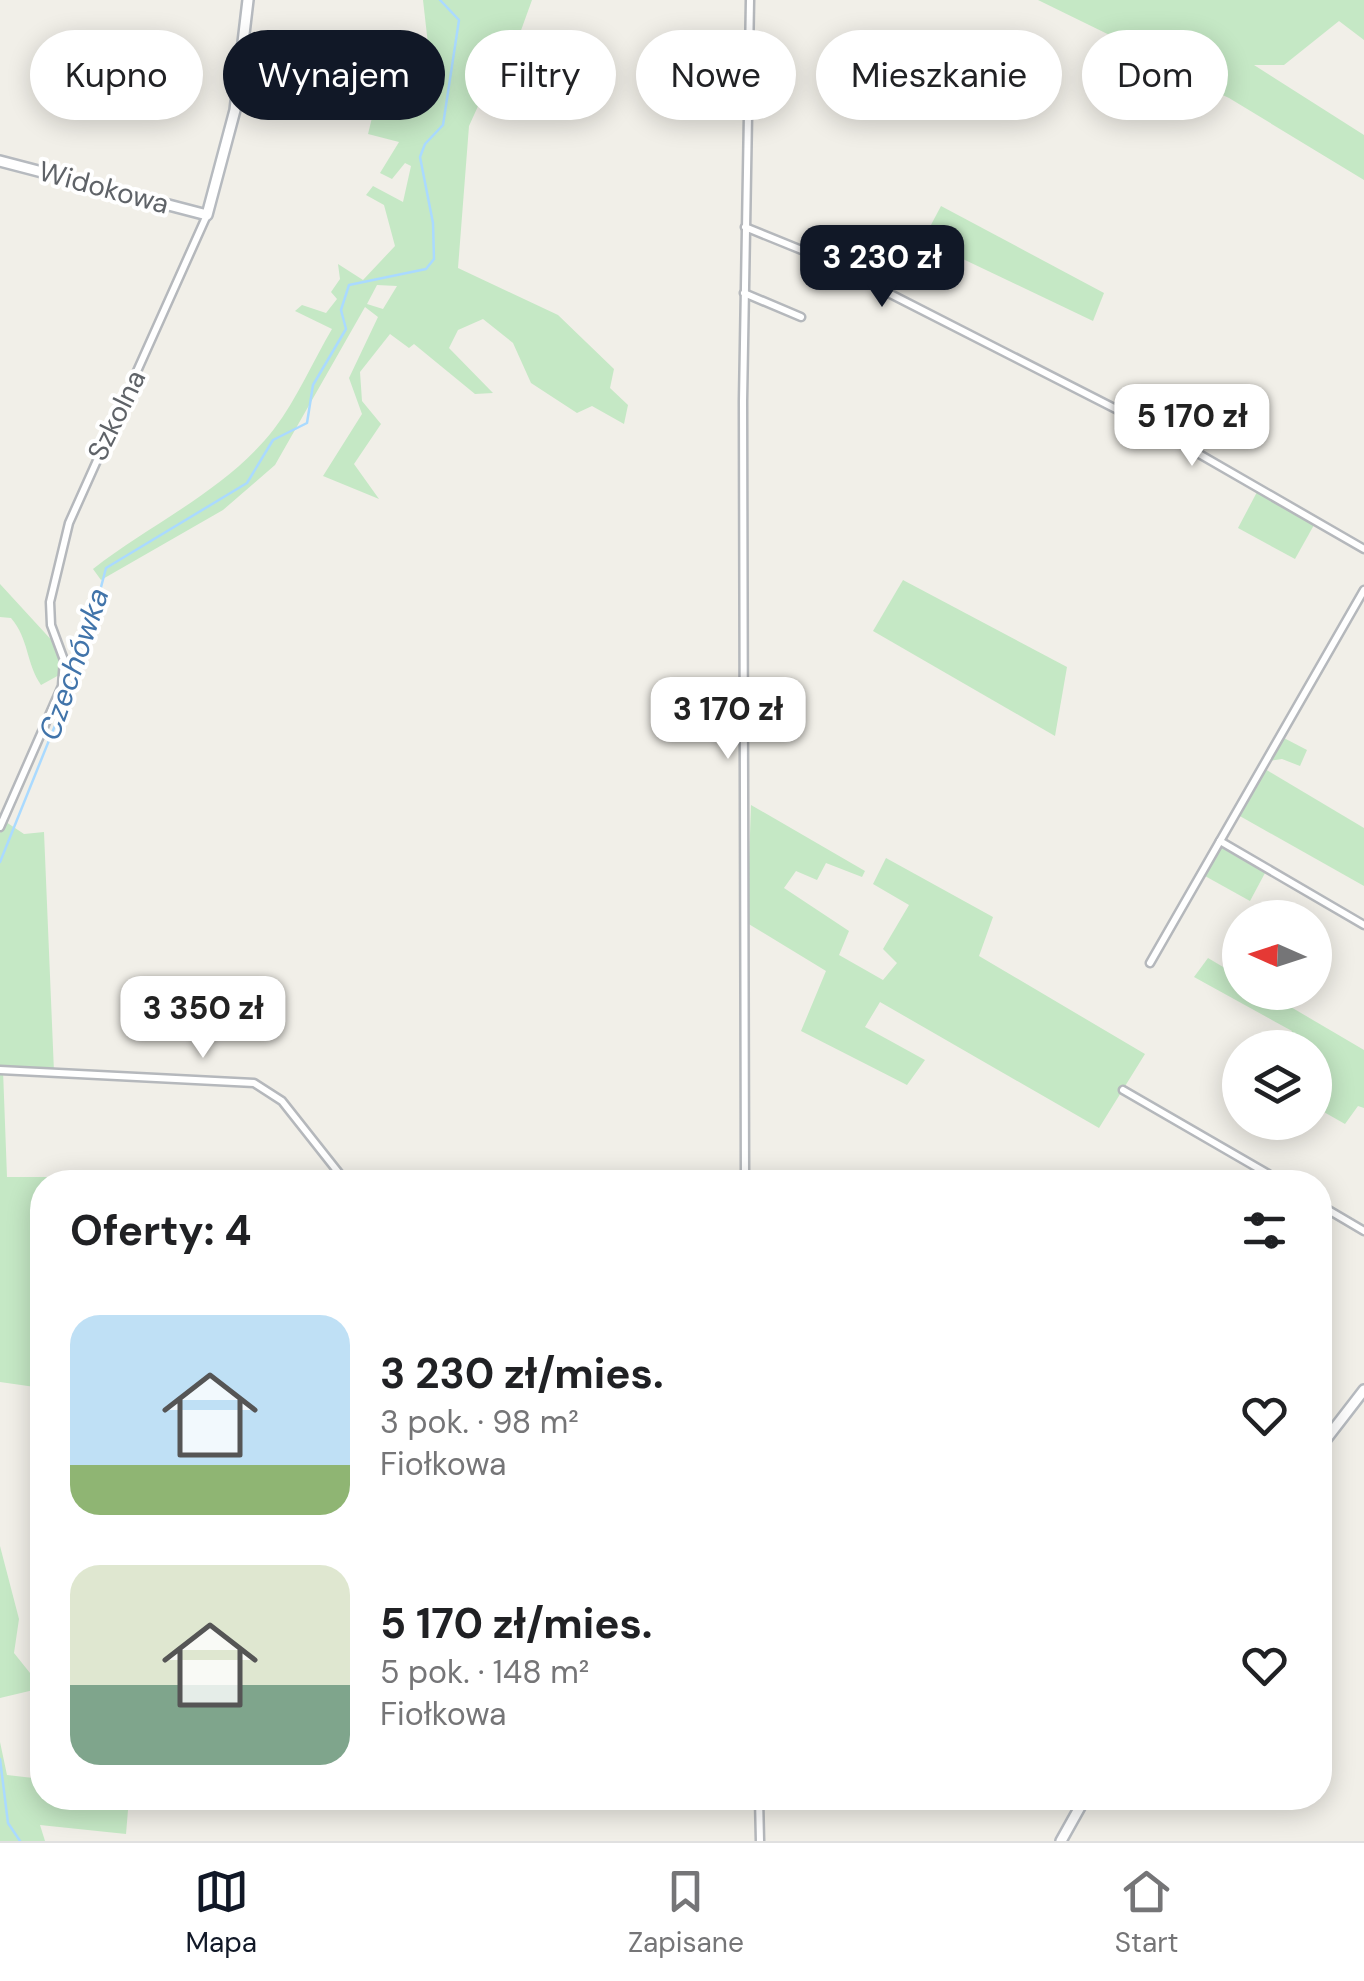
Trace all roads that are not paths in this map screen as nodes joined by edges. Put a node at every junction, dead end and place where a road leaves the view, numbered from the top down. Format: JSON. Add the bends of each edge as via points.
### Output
{"nodes":[{"id":1,"x":248,"y":0,"type":"edge"},
{"id":2,"x":750,"y":0,"type":"edge"},
{"id":3,"x":0,"y":161,"type":"edge"},
{"id":4,"x":207,"y":215,"type":"junction"},
{"id":5,"x":744,"y":227,"type":"junction"},
{"id":6,"x":744,"y":293,"type":"junction"},
{"id":7,"x":801,"y":317,"type":"dead end"},
{"id":8,"x":1364,"y":549,"type":"edge"},
{"id":9,"x":1364,"y":590,"type":"edge"},
{"id":10,"x":0,"y":827,"type":"edge"},
{"id":11,"x":1220,"y":842,"type":"junction"},
{"id":12,"x":1364,"y":925,"type":"edge"},
{"id":13,"x":1150,"y":963,"type":"dead end"},
{"id":14,"x":0,"y":1070,"type":"edge"},
{"id":15,"x":1123,"y":1090,"type":"dead end"},
{"id":16,"x":336,"y":1170,"type":"edge"},
{"id":17,"x":746,"y":1170,"type":"edge"},
{"id":18,"x":1261,"y":1170,"type":"edge"},
{"id":19,"x":1332,"y":1212,"type":"edge"},
{"id":20,"x":1364,"y":1230,"type":"edge"},
{"id":21,"x":1364,"y":1390,"type":"edge"},
{"id":22,"x":1332,"y":1431,"type":"edge"},
{"id":23,"x":759,"y":1810,"type":"edge"},
{"id":24,"x":1079,"y":1810,"type":"edge"},
{"id":25,"x":760,"y":1841,"type":"edge"},
{"id":26,"x":1062,"y":1841,"type":"edge"}],
"edges":[{"from":1,"to":4,"type":"street","name":"Szkolna","via":[[234,110]]},
{"from":2,"to":5,"type":"street"},
{"from":3,"to":4,"type":"street","name":"Widokowa"},
{"from":4,"to":10,"type":"street","name":"Szkolna","via":[[69,523],[50,614],[64,660],[62,686]]},
{"from":5,"to":6,"type":"street"},
{"from":5,"to":8,"type":"street","via":[[1161,432]]},
{"from":6,"to":7,"type":"street"},
{"from":6,"to":17,"type":"street"},
{"from":9,"to":11,"type":"street"},
{"from":11,"to":12,"type":"street"},
{"from":11,"to":13,"type":"street"},
{"from":14,"to":16,"type":"street","via":[[254,1084],[282,1102]]},
{"from":15,"to":18,"type":"street"},
{"from":19,"to":20,"type":"street"},
{"from":21,"to":22,"type":"street"},
{"from":23,"to":25,"type":"street"},
{"from":24,"to":26,"type":"street"}]}
